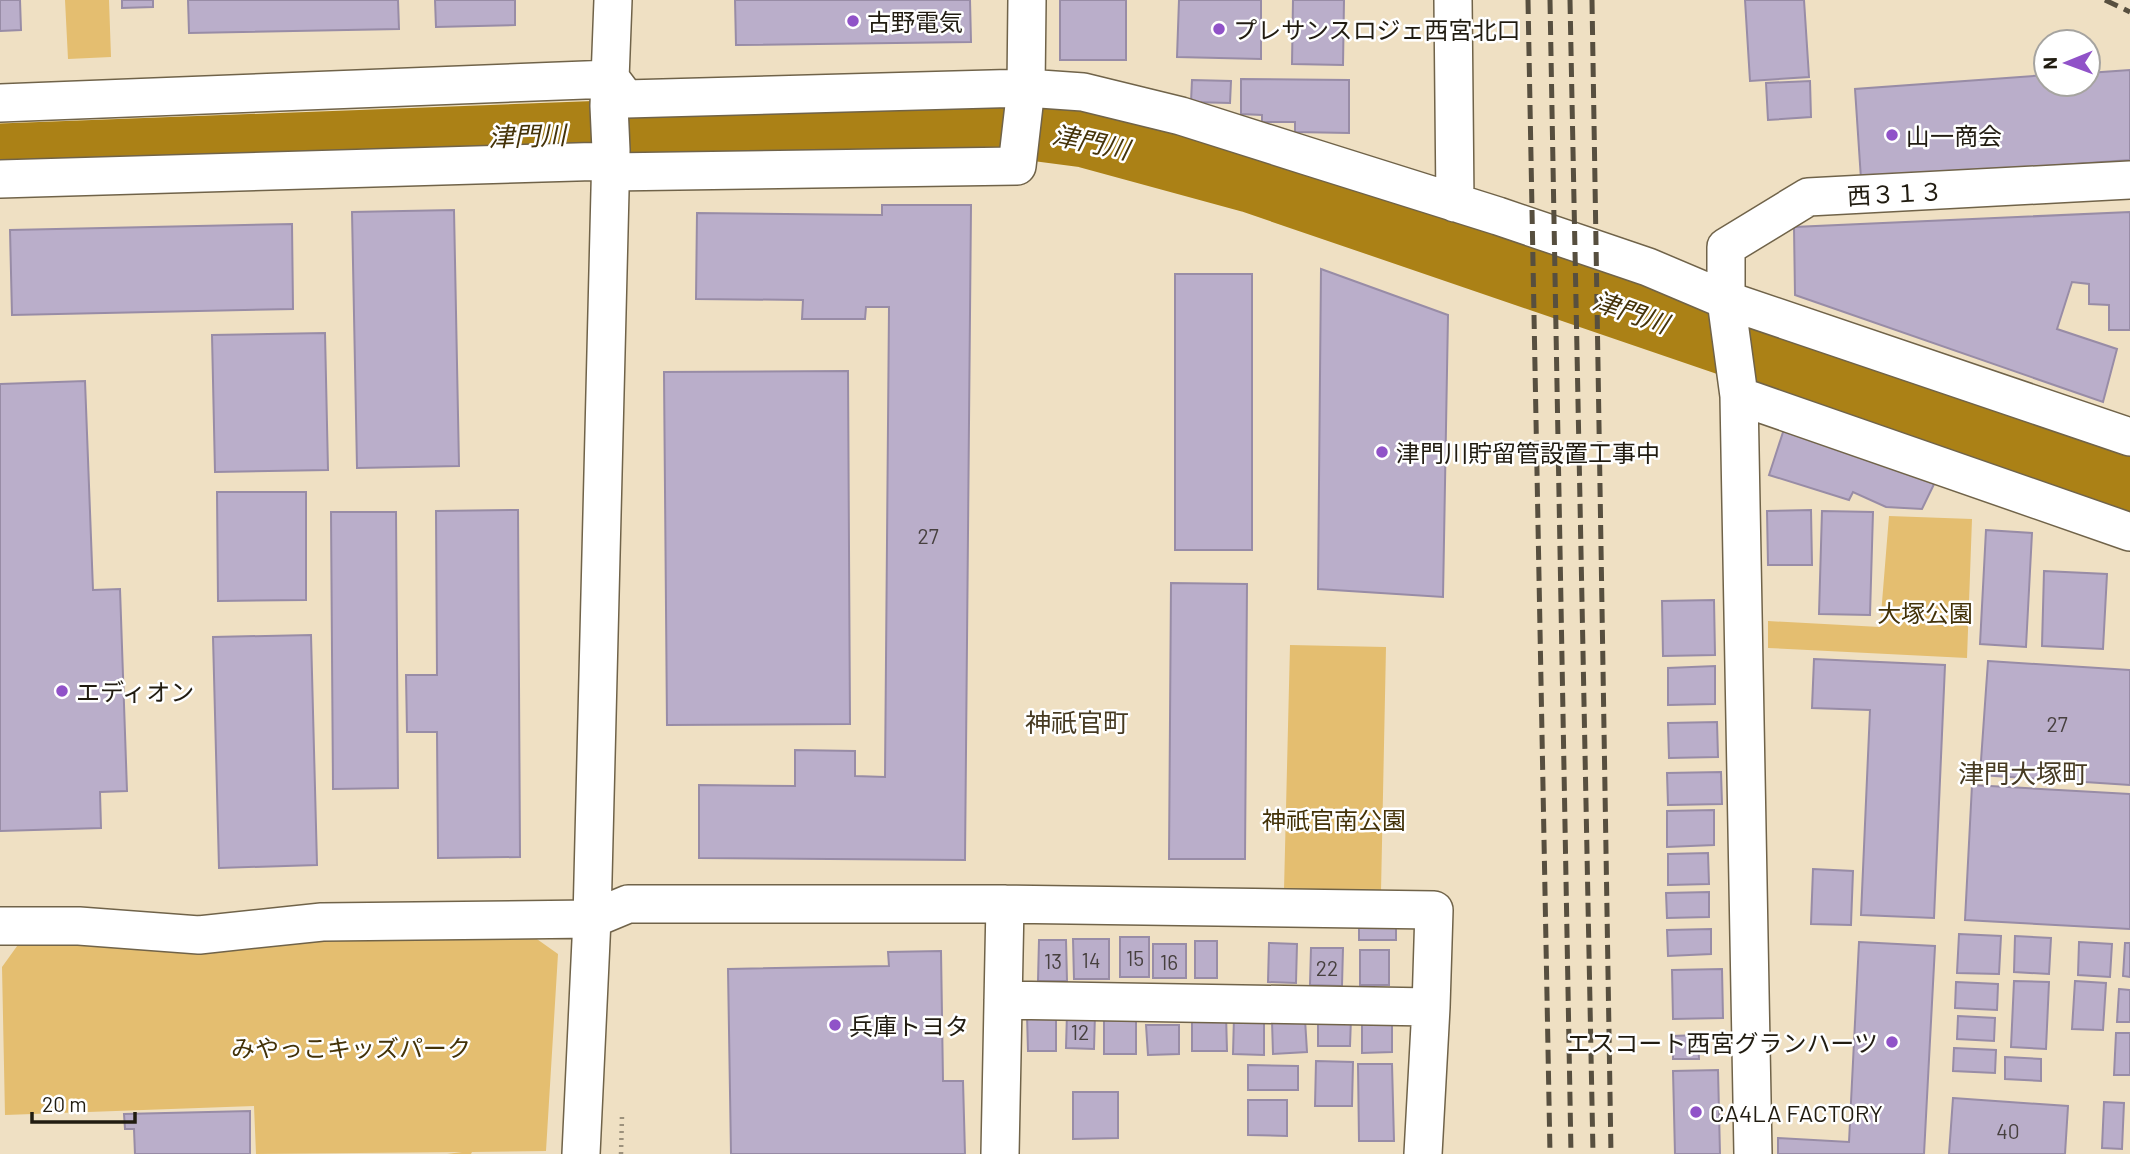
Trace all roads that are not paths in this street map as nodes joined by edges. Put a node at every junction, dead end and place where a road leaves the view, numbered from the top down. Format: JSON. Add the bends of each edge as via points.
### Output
{"nodes":[{"id":1,"x":612,"y":0,"type":"edge"},
{"id":2,"x":1027,"y":0,"type":"edge"},
{"id":3,"x":1453,"y":0,"type":"edge"},
{"id":4,"x":1026,"y":88,"type":"junction"},
{"id":5,"x":610,"y":93,"type":"junction"},
{"id":6,"x":0,"y":103,"type":"edge"},
{"id":7,"x":610,"y":161,"type":"junction"},
{"id":8,"x":0,"y":179,"type":"edge"},
{"id":9,"x":2130,"y":180,"type":"edge"},
{"id":10,"x":1455,"y":203,"type":"junction"},
{"id":11,"x":1728,"y":310,"type":"junction"},
{"id":12,"x":1738,"y":390,"type":"junction"},
{"id":13,"x":2130,"y":436,"type":"edge"},
{"id":14,"x":2130,"y":532,"type":"edge"},
{"id":15,"x":1005,"y":904,"type":"junction"},
{"id":16,"x":592,"y":919,"type":"junction"},
{"id":17,"x":0,"y":926,"type":"edge"},
{"id":18,"x":1003,"y":1000,"type":"junction"},
{"id":19,"x":1431,"y":1007,"type":"junction"},
{"id":20,"x":581,"y":1154,"type":"edge"},
{"id":21,"x":1000,"y":1154,"type":"edge"},
{"id":22,"x":1423,"y":1154,"type":"edge"},
{"id":23,"x":1753,"y":1154,"type":"edge"}],
"edges":[{"from":1,"to":5,"type":"street"},
{"from":2,"to":4,"type":"street"},
{"from":3,"to":10,"type":"street"},
{"from":4,"to":5,"type":"street","via":[[626,99]]},
{"from":4,"to":7,"type":"street","via":[[1017,166]]},
{"from":4,"to":10,"type":"street","via":[[1083,92],[1181,116]]},
{"from":5,"to":6,"type":"street"},
{"from":5,"to":7,"type":"street"},
{"from":7,"to":8,"type":"street"},
{"from":7,"to":16,"type":"street"},
{"from":9,"to":11,"type":"street","name":"西３１３","via":[[1808,197],[1726,247]]},
{"from":10,"to":11,"type":"street","via":[[1648,267]]},
{"from":11,"to":12,"type":"street"},
{"from":11,"to":13,"type":"street"},
{"from":12,"to":14,"type":"street"},
{"from":12,"to":23,"type":"street"},
{"from":15,"to":16,"type":"street","via":[[628,904]]},
{"from":15,"to":18,"type":"street"},
{"from":15,"to":19,"type":"street","via":[[1434,910]]},
{"from":16,"to":17,"type":"street","via":[[323,922],[199,935],[79,926]]},
{"from":16,"to":20,"type":"street"},
{"from":18,"to":19,"type":"street"},
{"from":18,"to":21,"type":"street"},
{"from":19,"to":22,"type":"street"}]}
